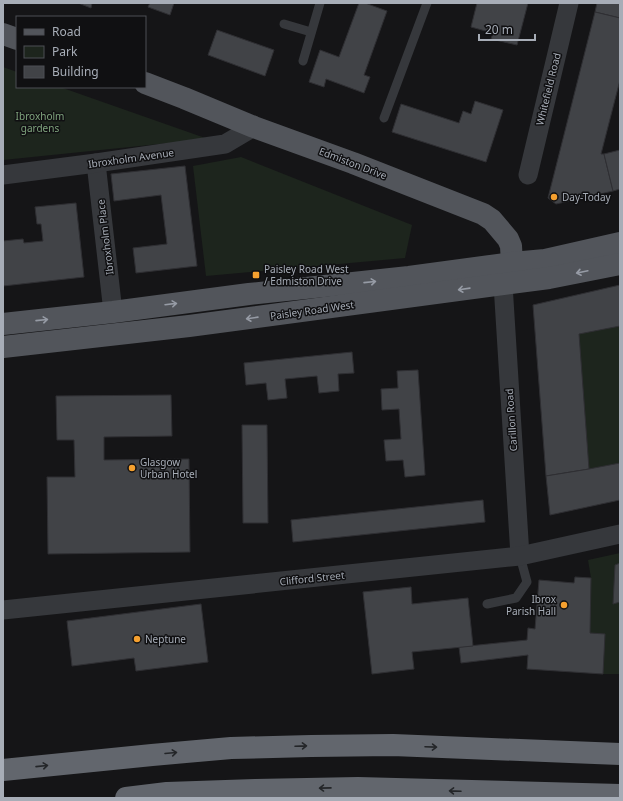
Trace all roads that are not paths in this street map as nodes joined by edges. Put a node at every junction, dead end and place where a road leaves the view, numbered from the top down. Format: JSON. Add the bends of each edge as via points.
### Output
{"nodes":[{"id":1,"x":320,"y":3,"type":"edge"},
{"id":2,"x":427,"y":3,"type":"edge"},
{"id":3,"x":569,"y":3,"type":"edge"},
{"id":4,"x":284,"y":24,"type":"dead end"},
{"id":5,"x":311,"y":32,"type":"junction"},
{"id":6,"x":3,"y":34,"type":"edge"},
{"id":7,"x":16,"y":39,"type":"edge"},
{"id":8,"x":303,"y":61,"type":"dead end"},
{"id":9,"x":146,"y":83,"type":"edge"},
{"id":10,"x":384,"y":118,"type":"dead end"},
{"id":11,"x":254,"y":127,"type":"junction"},
{"id":12,"x":96,"y":163,"type":"junction"},
{"id":13,"x":3,"y":175,"type":"edge"},
{"id":14,"x":528,"y":175,"type":"dead end"},
{"id":15,"x":620,"y":243,"type":"edge"},
{"id":16,"x":512,"y":263,"type":"junction"},
{"id":17,"x":620,"y":264,"type":"edge"},
{"id":18,"x":503,"y":284,"type":"junction"},
{"id":19,"x":115,"y":323,"type":"junction"},
{"id":20,"x":3,"y":324,"type":"edge"},
{"id":21,"x":3,"y":347,"type":"edge"},
{"id":22,"x":620,"y":534,"type":"edge"},
{"id":23,"x":520,"y":556,"type":"junction"},
{"id":24,"x":487,"y":604,"type":"dead end"},
{"id":25,"x":3,"y":610,"type":"edge"},
{"id":26,"x":620,"y":754,"type":"edge"},
{"id":27,"x":3,"y":770,"type":"edge"},
{"id":28,"x":620,"y":795,"type":"edge"},
{"id":29,"x":126,"y":798,"type":"edge"}],
"edges":[{"from":1,"to":5,"type":"lane"},
{"from":2,"to":10,"type":"lane"},
{"from":3,"to":14,"type":"street","name":"Whitefield Road"},
{"from":4,"to":5,"type":"lane"},
{"from":5,"to":8,"type":"lane"},
{"from":6,"to":7,"type":"main road"},
{"from":9,"to":11,"type":"main road","name":"Edmiston Drive"},
{"from":11,"to":12,"type":"street","name":"Ibroxholm Avenue","via":[[225,144]]},
{"from":11,"to":16,"type":"main road","name":"Edmiston Drive","via":[[483,214],[492,220],[508,239]]},
{"from":12,"to":13,"type":"street","name":"Ibroxholm Avenue"},
{"from":12,"to":19,"type":"street","name":"Ibroxholm Place"},
{"from":15,"to":16,"type":"main road","name":"Paisley Road West","via":[[545,260]]},
{"from":16,"to":18,"type":"main road","name":"Edmiston Drive"},
{"from":19,"to":16,"type":"main road","name":"Paisley Road West","one_way":true,"via":[[249,294],[409,278]]},
{"from":17,"to":18,"type":"main road","name":"Paisley Road West","one_way":true},
{"from":18,"to":19,"type":"main road","name":"Paisley Road West","one_way":true,"via":[[189,326]]},
{"from":18,"to":23,"type":"street","name":"Carillon Road"},
{"from":20,"to":19,"type":"main road","name":"Paisley Road West","one_way":true},
{"from":19,"to":21,"type":"main road","name":"Paisley Road West"},
{"from":22,"to":23,"type":"street","name":"Clifford Street"},
{"from":23,"to":24,"type":"lane","via":[[527,582],[516,598]]},
{"from":23,"to":25,"type":"street","name":"Clifford Street"},
{"from":27,"to":26,"type":"highway","one_way":true,"via":[[231,748],[295,746],[394,745]]},
{"from":28,"to":29,"type":"highway","one_way":true,"via":[[358,788],[167,793]]}]}
